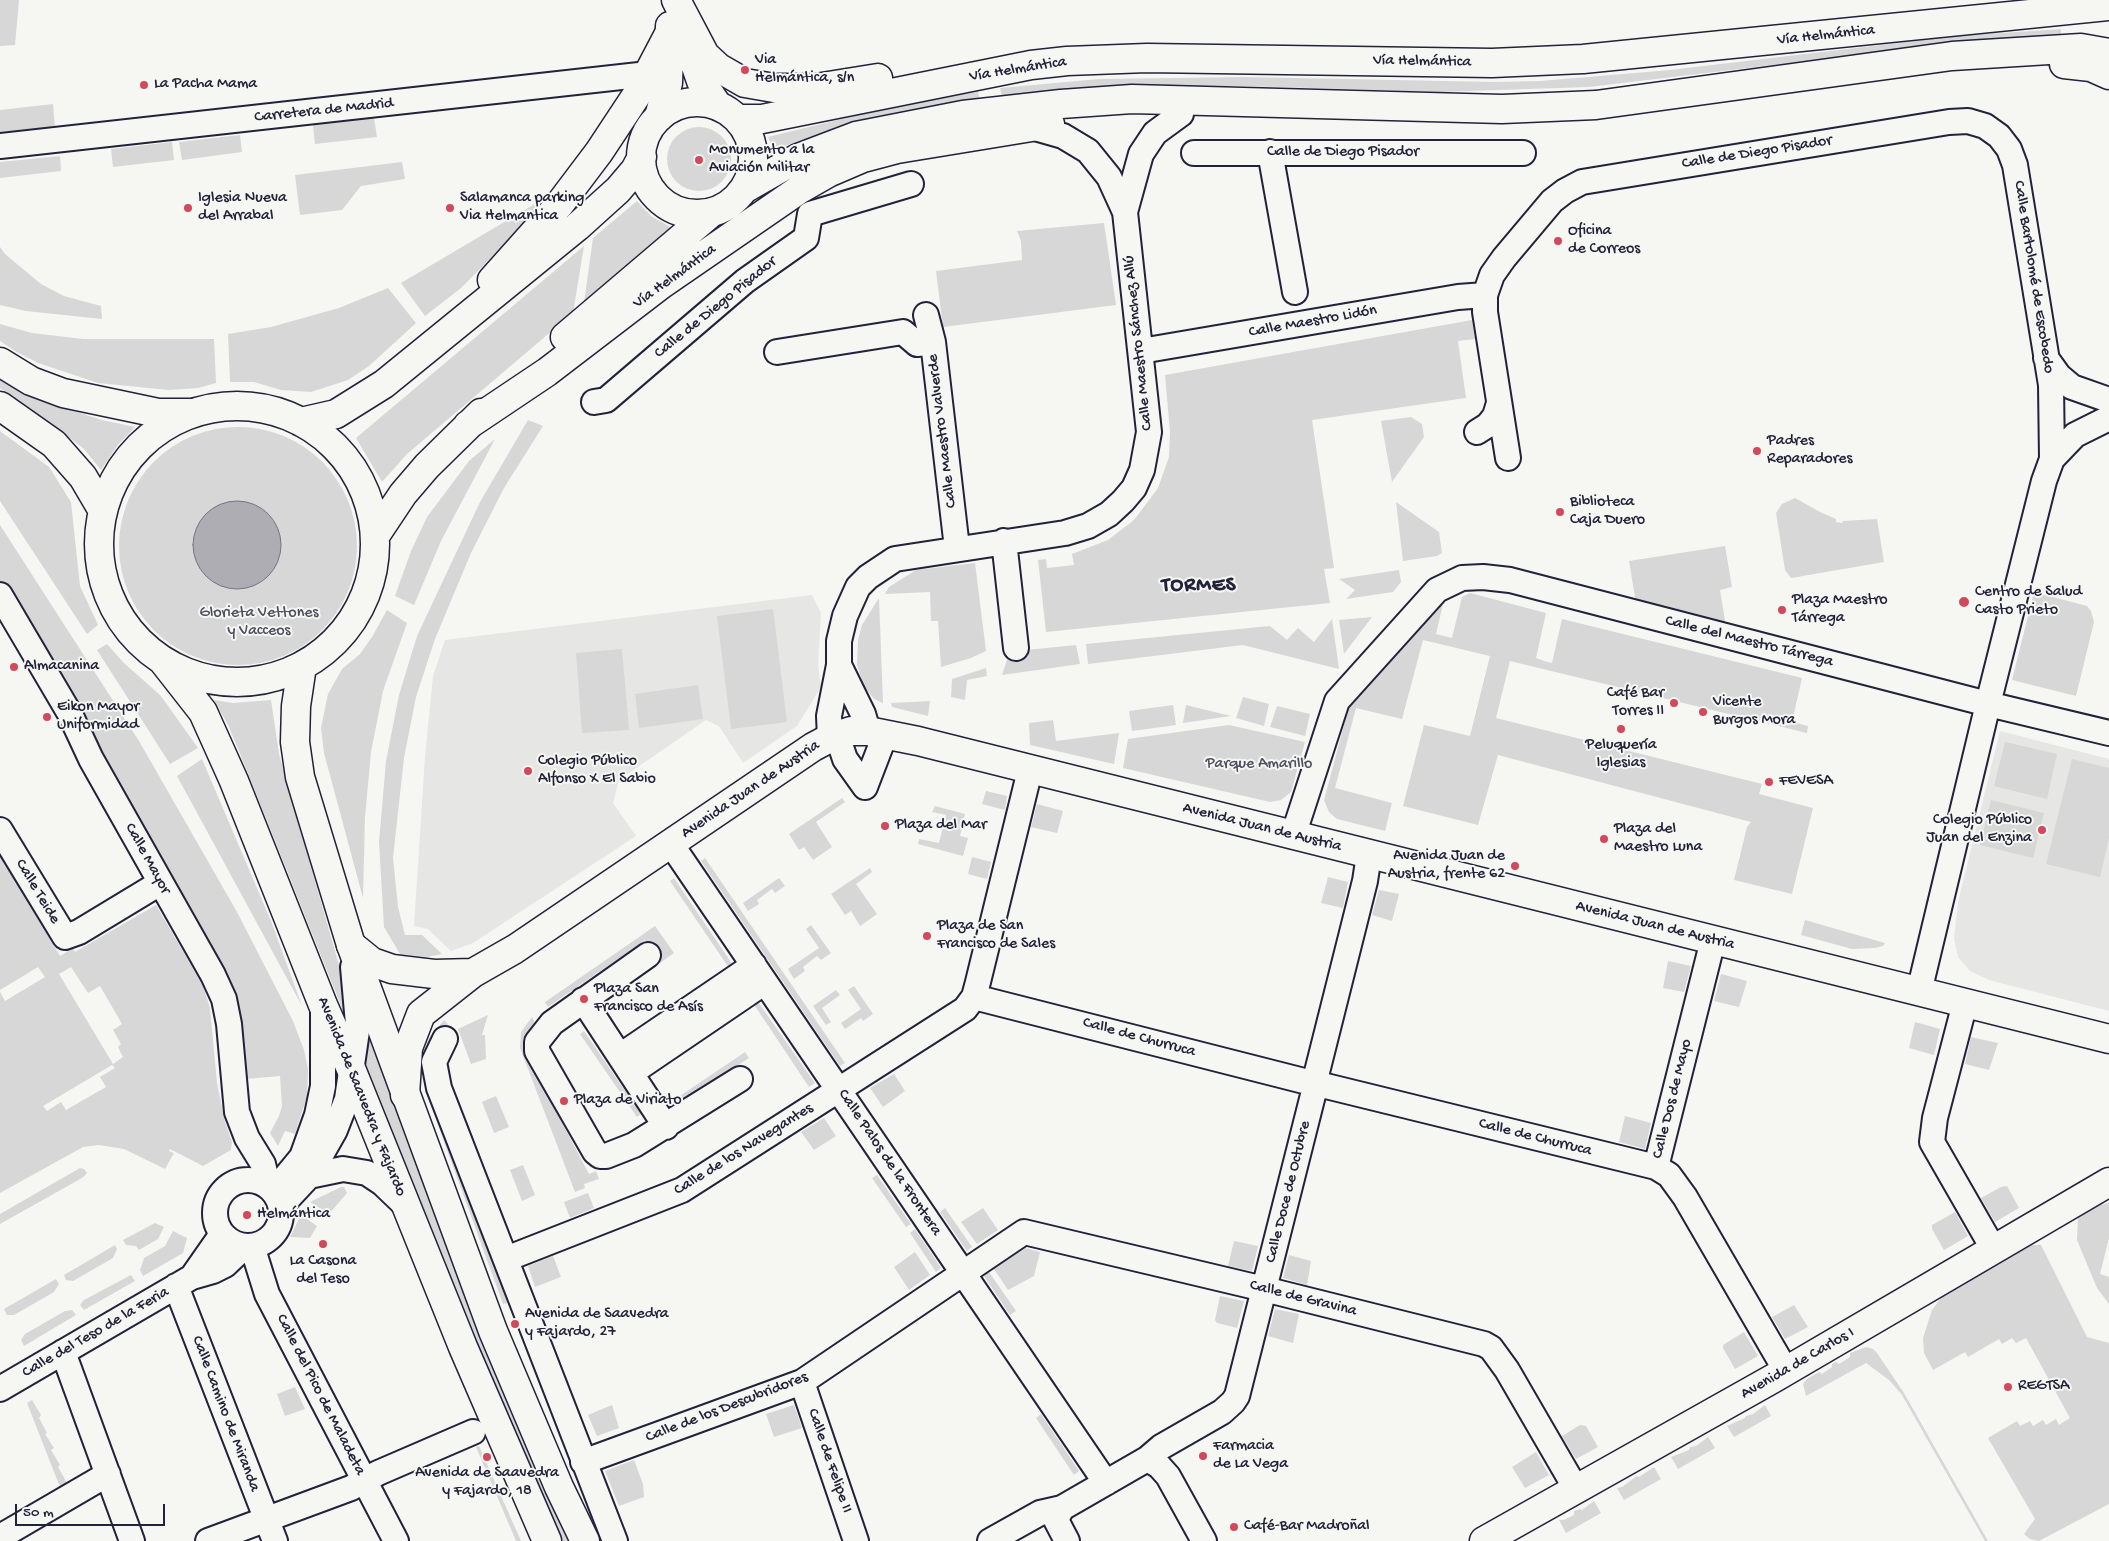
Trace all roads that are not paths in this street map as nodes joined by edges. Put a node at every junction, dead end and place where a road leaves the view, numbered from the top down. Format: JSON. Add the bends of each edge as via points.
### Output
{"nodes":[{"id":1,"x":675,"y":0,"type":"edge"},
{"id":2,"x":2109,"y":6,"type":"edge"},
{"id":3,"x":670,"y":32,"type":"junction"},
{"id":4,"x":2109,"y":53,"type":"edge"},
{"id":5,"x":1031,"y":65,"type":"junction"},
{"id":6,"x":648,"y":74,"type":"junction"},
{"id":7,"x":2109,"y":75,"type":"edge"},
{"id":8,"x":1623,"y":102,"type":"junction"},
{"id":9,"x":1281,"y":104,"type":"junction"},
{"id":10,"x":728,"y":113,"type":"junction"},
{"id":11,"x":1180,"y":114,"type":"junction"},
{"id":12,"x":659,"y":117,"type":"junction"},
{"id":13,"x":1968,"y":121,"type":"joint"},
{"id":14,"x":1028,"y":126,"type":"junction"},
{"id":15,"x":0,"y":146,"type":"edge"},
{"id":16,"x":1194,"y":152,"type":"dead end"},
{"id":17,"x":1270,"y":152,"type":"junction"},
{"id":18,"x":1523,"y":153,"type":"dead end"},
{"id":19,"x":642,"y":157,"type":"junction"},
{"id":20,"x":911,"y":184,"type":"dead end"},
{"id":21,"x":744,"y":189,"type":"junction"},
{"id":22,"x":712,"y":212,"type":"junction"},
{"id":23,"x":1125,"y":212,"type":"junction"},
{"id":24,"x":1295,"y":292,"type":"dead end"},
{"id":25,"x":1485,"y":295,"type":"junction"},
{"id":26,"x":926,"y":315,"type":"dead end"},
{"id":27,"x":933,"y":342,"type":"junction"},
{"id":28,"x":431,"y":345,"type":"junction"},
{"id":29,"x":1141,"y":351,"type":"junction"},
{"id":30,"x":777,"y":352,"type":"dead end"},
{"id":31,"x":2046,"y":358,"type":"junction"},
{"id":32,"x":0,"y":362,"type":"edge"},
{"id":33,"x":2051,"y":385,"type":"junction"},
{"id":34,"x":2109,"y":400,"type":"edge"},
{"id":35,"x":594,"y":402,"type":"dead end"},
{"id":36,"x":1499,"y":403,"type":"junction"},
{"id":37,"x":0,"y":406,"type":"edge"},
{"id":38,"x":194,"y":413,"type":"junction"},
{"id":39,"x":2109,"y":418,"type":"edge"},
{"id":40,"x":302,"y":422,"type":"junction"},
{"id":41,"x":468,"y":425,"type":"junction"},
{"id":42,"x":1477,"y":432,"type":"dead end"},
{"id":43,"x":2075,"y":435,"type":"junction"},
{"id":44,"x":1508,"y":458,"type":"dead end"},
{"id":45,"x":2052,"y":459,"type":"junction"},
{"id":46,"x":103,"y":511,"type":"junction"},
{"id":47,"x":375,"y":536,"type":"junction"},
{"id":48,"x":1004,"y":541,"type":"junction"},
{"id":49,"x":957,"y":548,"type":"junction"},
{"id":50,"x":0,"y":595,"type":"edge"},
{"id":51,"x":1016,"y":648,"type":"dead end"},
{"id":52,"x":163,"y":661,"type":"junction"},
{"id":53,"x":838,"y":665,"type":"junction"},
{"id":54,"x":302,"y":666,"type":"junction"},
{"id":55,"x":1988,"y":704,"type":"junction"},
{"id":56,"x":876,"y":733,"type":"junction"},
{"id":57,"x":2109,"y":733,"type":"edge"},
{"id":58,"x":833,"y":736,"type":"junction"},
{"id":59,"x":1030,"y":770,"type":"junction"},
{"id":60,"x":0,"y":830,"type":"edge"},
{"id":61,"x":1293,"y":836,"type":"junction"},
{"id":62,"x":671,"y":844,"type":"junction"},
{"id":63,"x":1369,"y":855,"type":"junction"},
{"id":64,"x":160,"y":883,"type":"junction"},
{"id":65,"x":1713,"y":940,"type":"junction"},
{"id":66,"x":351,"y":945,"type":"junction"},
{"id":67,"x":648,"y":955,"type":"dead end"},
{"id":68,"x":473,"y":973,"type":"junction"},
{"id":69,"x":759,"y":973,"type":"junction"},
{"id":70,"x":1919,"y":992,"type":"junction"},
{"id":71,"x":974,"y":997,"type":"junction"},
{"id":72,"x":583,"y":1000,"type":"junction"},
{"id":73,"x":1965,"y":1004,"type":"junction"},
{"id":74,"x":322,"y":1005,"type":"junction"},
{"id":75,"x":445,"y":1039,"type":"dead end"},
{"id":76,"x":2109,"y":1040,"type":"edge"},
{"id":77,"x":625,"y":1065,"type":"junction"},
{"id":78,"x":352,"y":1071,"type":"junction"},
{"id":79,"x":740,"y":1079,"type":"dead end"},
{"id":80,"x":1315,"y":1084,"type":"junction"},
{"id":81,"x":839,"y":1089,"type":"junction"},
{"id":82,"x":405,"y":1095,"type":"junction"},
{"id":83,"x":666,"y":1126,"type":"junction"},
{"id":84,"x":247,"y":1138,"type":"junction"},
{"id":85,"x":1656,"y":1167,"type":"junction"},
{"id":86,"x":309,"y":1176,"type":"junction"},
{"id":87,"x":234,"y":1182,"type":"junction"},
{"id":88,"x":2109,"y":1182,"type":"edge"},
{"id":89,"x":274,"y":1194,"type":"junction"},
{"id":90,"x":406,"y":1206,"type":"junction"},
{"id":91,"x":222,"y":1234,"type":"junction"},
{"id":92,"x":248,"y":1246,"type":"junction"},
{"id":93,"x":1994,"y":1250,"type":"junction"},
{"id":94,"x":506,"y":1259,"type":"junction"},
{"id":95,"x":964,"y":1272,"type":"junction"},
{"id":96,"x":184,"y":1282,"type":"junction"},
{"id":97,"x":1264,"y":1289,"type":"junction"},
{"id":98,"x":63,"y":1352,"type":"junction"},
{"id":99,"x":1786,"y":1371,"type":"junction"},
{"id":100,"x":802,"y":1382,"type":"junction"},
{"id":101,"x":0,"y":1389,"type":"edge"},
{"id":102,"x":473,"y":1432,"type":"dead end"},
{"id":103,"x":1147,"y":1460,"type":"junction"},
{"id":104,"x":583,"y":1462,"type":"junction"},
{"id":105,"x":108,"y":1474,"type":"junction"},
{"id":106,"x":364,"y":1482,"type":"junction"},
{"id":107,"x":1106,"y":1482,"type":"junction"},
{"id":108,"x":1576,"y":1489,"type":"junction"},
{"id":109,"x":1062,"y":1508,"type":"junction"},
{"id":110,"x":266,"y":1519,"type":"junction"},
{"id":111,"x":0,"y":1537,"type":"edge"},
{"id":112,"x":132,"y":1541,"type":"edge"},
{"id":113,"x":208,"y":1541,"type":"edge"},
{"id":114,"x":275,"y":1541,"type":"edge"},
{"id":115,"x":396,"y":1541,"type":"edge"},
{"id":116,"x":548,"y":1541,"type":"edge"},
{"id":117,"x":585,"y":1541,"type":"edge"},
{"id":118,"x":615,"y":1541,"type":"edge"},
{"id":119,"x":856,"y":1541,"type":"edge"},
{"id":120,"x":990,"y":1541,"type":"edge"},
{"id":121,"x":1067,"y":1541,"type":"edge"},
{"id":122,"x":1204,"y":1541,"type":"edge"},
{"id":123,"x":1484,"y":1541,"type":"edge"}],
"edges":[{"from":1,"to":3,"type":"main road"},
{"from":1,"to":5,"type":"main road","via":[[705,55],[719,68],[745,83],[774,88],[816,88],[989,65]]},
{"from":1,"to":10,"type":"main road","via":[[701,81]]},
{"from":2,"to":5,"type":"main road","name":"Vía Helmántica","via":[[1584,59],[1492,63],[1147,58]]},
{"from":3,"to":6,"type":"main road"},
{"from":3,"to":12,"type":"main road","via":[[668,83]]},
{"from":4,"to":8,"type":"main road","name":"Vía Helmántica","via":[[2081,48],[1952,56]]},
{"from":5,"to":10,"type":"main road","name":"Vía Helmántica","via":[[762,119]]},
{"from":6,"to":15,"type":"street","name":"Carretera de Madrid"},
{"from":6,"to":28,"type":"main road","via":[[599,152],[559,205]]},
{"from":7,"to":8,"type":"main road","name":"Vía Helmántica","via":[[2082,65],[2024,65],[1670,108]]},
{"from":8,"to":9,"type":"main road","name":"Vía Helmántica","via":[[1502,108]]},
{"from":9,"to":11,"type":"main road","name":"Vía Helmántica","via":[[1206,114]]},
{"from":9,"to":21,"type":"main road","name":"Vía Helmántica","via":[[1132,99],[962,115],[856,136],[824,147]]},
{"from":10,"to":12,"type":"main road","via":[[697,102],[677,106]]},
{"from":10,"to":21,"type":"main road","via":[[751,141],[753,165]]},
{"from":11,"to":14,"type":"main road","name":"Vía Helmántica"},
{"from":11,"to":23,"type":"street","name":"Calle Maestro Sánchez Allú","via":[[1155,133],[1141,154]]},
{"from":12,"to":19,"type":"main road","via":[[648,131]]},
{"from":13,"to":25,"type":"street","name":"Calle de Diego Pisador","via":[[1582,182],[1552,201],[1492,274]]},
{"from":13,"to":31,"type":"street","name":"Calle Bartolomé de Escobedo","via":[[1985,126],[1999,136],[2015,165]]},
{"from":14,"to":23,"type":"street","name":"Calle Maestro Sánchez Allú","via":[[1064,136],[1088,151],[1109,177]]},
{"from":14,"to":41,"type":"main road","name":"Vía Helmántica","via":[[897,149],[863,158],[828,173],[662,284],[547,372]]},
{"from":16,"to":17,"type":"street","name":"Calle de Diego Pisador"},
{"from":17,"to":18,"type":"street","name":"Calle de Diego Pisador"},
{"from":17,"to":24,"type":"street"},
{"from":19,"to":22,"type":"main road","via":[[643,174],[650,188],[666,205],[688,213]]},
{"from":19,"to":28,"type":"main road","via":[[618,190],[577,227]]},
{"from":20,"to":35,"type":"street","name":"Calle de Diego Pisador","via":[[810,214],[806,238],[745,281],[606,400]]},
{"from":21,"to":22,"type":"main road","via":[[730,203]]},
{"from":22,"to":41,"type":"main road","name":"Vía Helmántica","via":[[538,360]]},
{"from":23,"to":29,"type":"street","name":"Calle Maestro Sánchez Allú"},
{"from":25,"to":29,"type":"street","name":"Calle Maestro Lidón"},
{"from":25,"to":36,"type":"street"},
{"from":26,"to":27,"type":"street","name":"Calle Maestro Valverde"},
{"from":27,"to":30,"type":"street","via":[[917,344],[903,332]]},
{"from":27,"to":49,"type":"street","name":"Calle Maestro Valverde"},
{"from":28,"to":40,"type":"main road","via":[[364,399],[336,414]]},
{"from":29,"to":48,"type":"street","name":"Calle Maestro Sánchez Allú","via":[[1149,432],[1142,470],[1134,488],[1109,514],[1088,526],[1065,533]]},
{"from":31,"to":33,"type":"street","name":"Calle Bartolomé de Escobedo"},
{"from":31,"to":34,"type":"street","via":[[2072,387]]},
{"from":32,"to":38,"type":"main road","via":[[31,381],[63,393],[158,413]]},
{"from":33,"to":43,"type":"street"},
{"from":33,"to":45,"type":"street","name":"Calle Bartolomé de Escobedo"},
{"from":36,"to":42,"type":"street","via":[[1495,416]]},
{"from":36,"to":44,"type":"street"},
{"from":37,"to":46,"type":"main road","via":[[54,444],[83,477]]},
{"from":38,"to":40,"type":"main road","via":[[227,406],[253,407],[278,412]]},
{"from":38,"to":46,"type":"main road","via":[[162,428],[136,450],[115,478]]},
{"from":39,"to":43,"type":"street","name":"Calle Bartolomé de Escobedo"},
{"from":40,"to":47,"type":"main road","via":[[339,451],[354,474],[364,490]]},
{"from":41,"to":47,"type":"main road","name":"Vía Helmántica","via":[[402,494]]},
{"from":43,"to":45,"type":"street","name":"Calle Bartolomé de Escobedo"},
{"from":45,"to":55,"type":"street","name":"Calle Bartolomé de Escobedo"},
{"from":46,"to":52,"type":"main road","via":[[98,540],[101,569],[109,597],[122,622],[141,644]]},
{"from":47,"to":54,"type":"main road","via":[[369,589],[357,615],[322,653]]},
{"from":48,"to":49,"type":"street","name":"Calle Maestro Sánchez Allú"},
{"from":48,"to":51,"type":"street"},
{"from":49,"to":53,"type":"street","name":"Calle Maestro Sánchez Allú","via":[[895,558],[868,577],[858,587],[843,624],[838,641]]},
{"from":50,"to":64,"type":"street","name":"Calle Mayor","via":[[70,714],[91,760]]},
{"from":52,"to":54,"type":"main road","via":[[196,676],[232,682],[268,678]]},
{"from":52,"to":74,"type":"main road","name":"Avenida de Saavedra y Fajardo","via":[[203,712],[234,781]]},
{"from":53,"to":56,"type":"street"},
{"from":53,"to":58,"type":"street","via":[[829,716]]},
{"from":54,"to":66,"type":"main road","via":[[295,733],[300,776]]},
{"from":55,"to":57,"type":"street","name":"Calle del Maestro Tárrega"},
{"from":55,"to":61,"type":"street","name":"Calle del Maestro Tárrega","via":[[1510,580],[1484,576],[1462,578],[1437,590],[1347,687],[1332,713]]},
{"from":55,"to":70,"type":"street","name":"Calle Bartolomé de Escobedo"},
{"from":56,"to":58,"type":"main road","name":"Avenida Juan de Austria","via":[[851,731]]},
{"from":56,"to":58,"type":"street","via":[[865,787]]},
{"from":56,"to":59,"type":"main road","name":"Avenida Juan de Austria"},
{"from":58,"to":62,"type":"main road","name":"Avenida Juan de Austria"},
{"from":59,"to":61,"type":"main road","name":"Avenida Juan de Austria"},
{"from":59,"to":71,"type":"street"},
{"from":60,"to":64,"type":"street","name":"Calle Teide","via":[[65,937],[79,932]]},
{"from":61,"to":63,"type":"main road","name":"Avenida Juan de Austria"},
{"from":62,"to":68,"type":"main road","name":"Avenida Juan de Austria","via":[[515,949]]},
{"from":62,"to":69,"type":"street","name":"Calle Palos de la Frontera"},
{"from":63,"to":65,"type":"main road","name":"Avenida Juan de Austria"},
{"from":63,"to":80,"type":"street","name":"Calle Doce de Octubre"},
{"from":64,"to":84,"type":"street","name":"Calle Mayor","via":[[224,999],[234,1097]]},
{"from":65,"to":70,"type":"main road","name":"Avenida Juan de Austria"},
{"from":65,"to":85,"type":"street","name":"Calle Dos de Mayo"},
{"from":66,"to":68,"type":"main road","name":"Avenida Juan de Austria","via":[[372,962],[392,969],[434,974]]},
{"from":66,"to":78,"type":"street","via":[[358,1024]]},
{"from":66,"to":82,"type":"main road"},
{"from":67,"to":72,"type":"street"},
{"from":68,"to":82,"type":"main road","name":"Avenida Juan de Austria","via":[[421,1014],[408,1048]]},
{"from":69,"to":77,"type":"street"},
{"from":69,"to":81,"type":"street","name":"Calle Palos de la Frontera"},
{"from":70,"to":73,"type":"main road","name":"Avenida Juan de Austria"},
{"from":71,"to":80,"type":"street","name":"Calle de Churruca"},
{"from":71,"to":81,"type":"street","name":"Calle de los Navegantes","via":[[965,1009]]},
{"from":72,"to":77,"type":"street"},
{"from":72,"to":83,"type":"street","via":[[552,1023],[537,1042],[537,1051],[595,1152],[606,1156],[634,1145]]},
{"from":73,"to":76,"type":"main road","name":"Avenida Juan de Austria"},
{"from":73,"to":93,"type":"street","via":[[1935,1118],[1932,1142]]},
{"from":74,"to":78,"type":"main road","name":"Avenida de Saavedra y Fajardo"},
{"from":74,"to":89,"type":"street","via":[[323,1086],[317,1115],[302,1157]]},
{"from":75,"to":94,"type":"street","via":[[434,1062],[439,1088]]},
{"from":77,"to":83,"type":"street"},
{"from":78,"to":86,"type":"street","via":[[347,1099],[335,1130]]},
{"from":78,"to":90,"type":"main road","name":"Avenida de Saavedra y Fajardo"},
{"from":79,"to":83,"type":"street"},
{"from":80,"to":85,"type":"street","name":"Calle de Churruca"},
{"from":80,"to":97,"type":"street","name":"Calle Doce de Octubre"},
{"from":81,"to":94,"type":"street","name":"Calle de los Navegantes","via":[[668,1197]]},
{"from":81,"to":95,"type":"street","name":"Calle Palos de la Frontera"},
{"from":82,"to":117,"type":"main road","via":[[493,1332]]},
{"from":84,"to":87,"type":"street","via":[[243,1161]]},
{"from":84,"to":89,"type":"street","name":"Calle Mayor","via":[[263,1164]]},
{"from":85,"to":99,"type":"street","name":"Calle Dos de Mayo","via":[[1669,1175],[1685,1197]]},
{"from":86,"to":89,"type":"street"},
{"from":86,"to":90,"type":"street","via":[[343,1169],[367,1173]]},
{"from":87,"to":89,"type":"street","via":[[256,1180]]},
{"from":87,"to":91,"type":"street","via":[[224,1190],[215,1206],[215,1218]]},
{"from":88,"to":93,"type":"main road","name":"Avenida de Carlos I"},
{"from":89,"to":92,"type":"street","via":[[282,1218],[278,1229],[269,1239]]},
{"from":90,"to":116,"type":"main road","name":"Avenida de Saavedra y Fajardo","via":[[481,1391]]},
{"from":91,"to":92,"type":"street","via":[[229,1240]]},
{"from":91,"to":96,"type":"street","name":"Calle del Teso de la Feria"},
{"from":92,"to":96,"type":"street","name":"Calle del Teso de la Feria","via":[[225,1265]]},
{"from":92,"to":106,"type":"street","name":"Calle del Pico de Maladeta","via":[[267,1294]]},
{"from":93,"to":99,"type":"main road","name":"Avenida de Carlos I"},
{"from":94,"to":104,"type":"street"},
{"from":95,"to":97,"type":"street","name":"Calle de Gravina","via":[[1024,1232]]},
{"from":95,"to":100,"type":"street","name":"Calle de los Descubridores"},
{"from":95,"to":107,"type":"street","name":"Calle Palos de la Frontera"},
{"from":96,"to":98,"type":"street","name":"Calle del Teso de la Feria"},
{"from":96,"to":110,"type":"street","name":"Calle Camino de Miranda"},
{"from":97,"to":103,"type":"street","name":"Calle Doce de Octubre","via":[[1238,1396],[1222,1412],[1161,1447]]},
{"from":97,"to":108,"type":"street","name":"Calle de Gravina","via":[[1491,1348]]},
{"from":98,"to":101,"type":"street","name":"Calle del Teso de la Feria"},
{"from":98,"to":105,"type":"street"},
{"from":99,"to":108,"type":"main road","name":"Avenida de Carlos I"},
{"from":100,"to":104,"type":"street","name":"Calle de los Descubridores"},
{"from":100,"to":119,"type":"street","name":"Calle de Felipe II"},
{"from":102,"to":106,"type":"street"},
{"from":103,"to":107,"type":"street","name":"Calle Doce de Octubre"},
{"from":103,"to":122,"type":"street","via":[[1168,1476]]},
{"from":104,"to":118,"type":"street"},
{"from":105,"to":111,"type":"street"},
{"from":105,"to":112,"type":"street"},
{"from":106,"to":110,"type":"street"},
{"from":106,"to":115,"type":"street","name":"Calle del Pico de Maladeta"},
{"from":107,"to":109,"type":"street","name":"Calle Doce de Octubre"},
{"from":108,"to":123,"type":"main road","name":"Avenida de Carlos I"},
{"from":109,"to":120,"type":"street","name":"Calle Doce de Octubre","via":[[1040,1513]]},
{"from":109,"to":121,"type":"street","via":[[1056,1520]]},
{"from":110,"to":113,"type":"street"},
{"from":110,"to":114,"type":"street","name":"Calle Camino de Miranda"}]}
